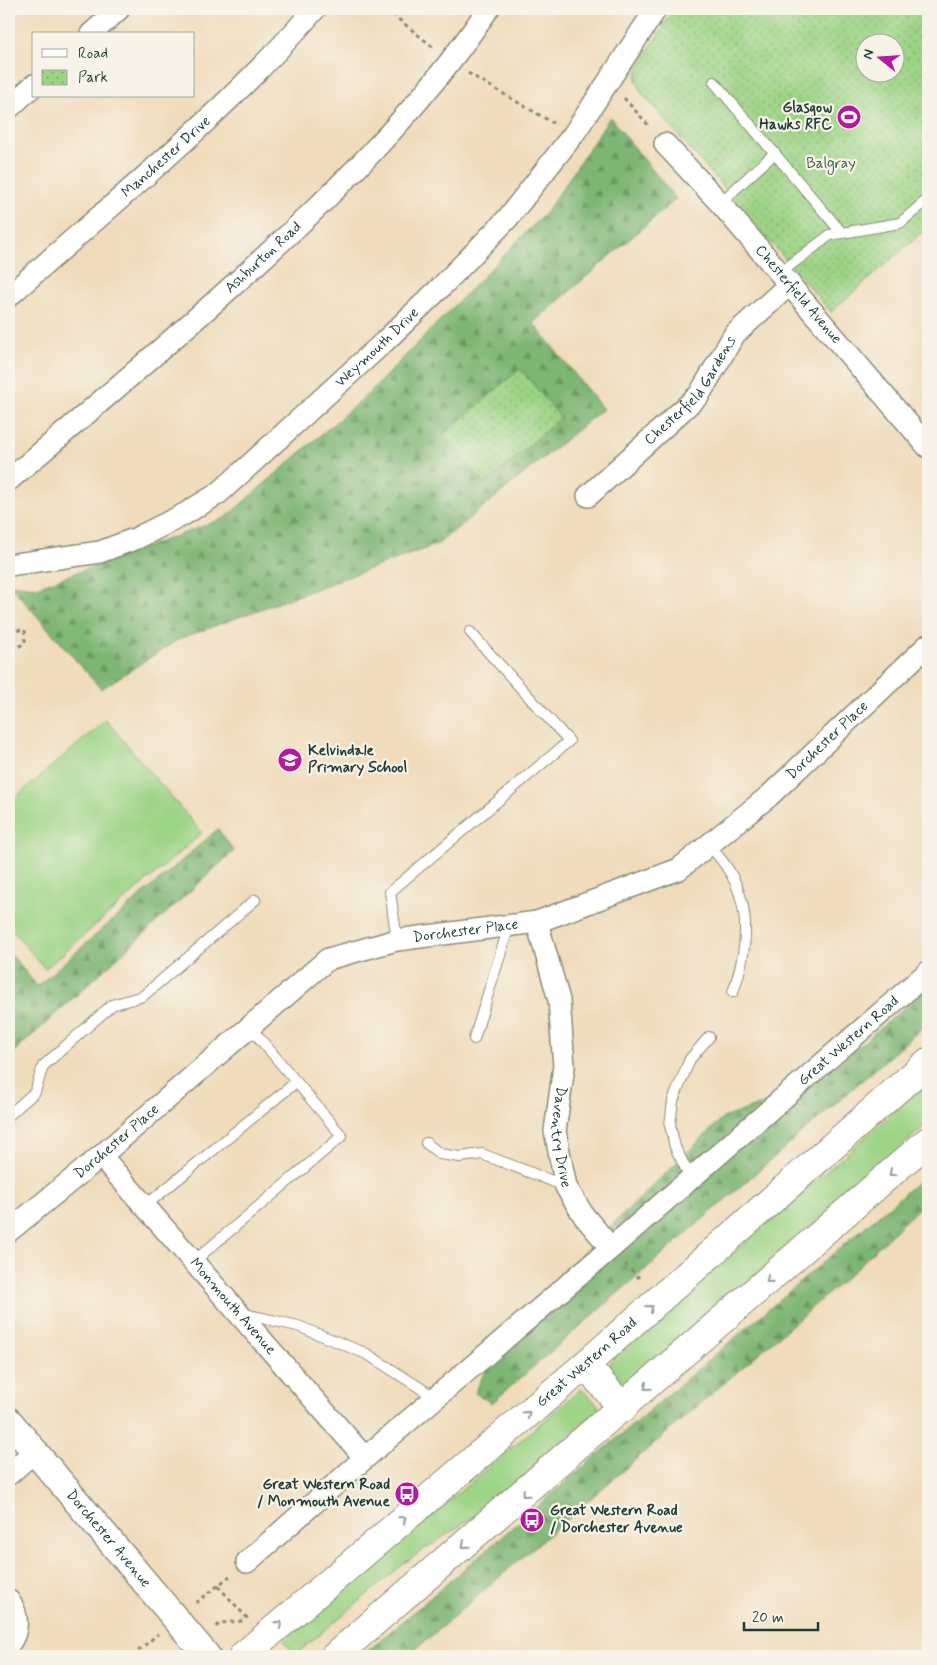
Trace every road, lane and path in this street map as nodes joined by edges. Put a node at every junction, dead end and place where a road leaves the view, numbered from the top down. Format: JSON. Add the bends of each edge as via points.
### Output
{"nodes":[{"id":1,"x":119,"y":9,"type":"edge"},
{"id":2,"x":315,"y":9,"type":"edge"},
{"id":3,"x":386,"y":9,"type":"edge"},
{"id":4,"x":488,"y":9,"type":"edge"},
{"id":5,"x":656,"y":9,"type":"edge"},
{"id":6,"x":93,"y":32,"type":"edge"},
{"id":7,"x":451,"y":62,"type":"junction"},
{"id":8,"x":609,"y":81,"type":"junction"},
{"id":9,"x":714,"y":82,"type":"dead end"},
{"id":10,"x":32,"y":87,"type":"edge"},
{"id":11,"x":9,"y":108,"type":"edge"},
{"id":12,"x":573,"y":135,"type":"junction"},
{"id":13,"x":665,"y":144,"type":"joint"},
{"id":14,"x":775,"y":154,"type":"junction"},
{"id":15,"x":928,"y":199,"type":"edge"},
{"id":16,"x":720,"y":202,"type":"junction"},
{"id":17,"x":842,"y":233,"type":"junction"},
{"id":18,"x":785,"y":278,"type":"junction"},
{"id":19,"x":9,"y":296,"type":"edge"},
{"id":20,"x":928,"y":447,"type":"edge"},
{"id":21,"x":9,"y":480,"type":"edge"},
{"id":22,"x":588,"y":496,"type":"dead end"},
{"id":23,"x":9,"y":565,"type":"edge"},
{"id":24,"x":9,"y":630,"type":"edge"},
{"id":25,"x":470,"y":632,"type":"dead end"},
{"id":26,"x":928,"y":644,"type":"edge"},
{"id":27,"x":9,"y":652,"type":"edge"},
{"id":28,"x":708,"y":845,"type":"junction"},
{"id":29,"x":254,"y":900,"type":"dead end"},
{"id":30,"x":537,"y":922,"type":"junction"},
{"id":31,"x":509,"y":926,"type":"junction"},
{"id":32,"x":397,"y":940,"type":"junction"},
{"id":33,"x":928,"y":972,"type":"edge"},
{"id":34,"x":733,"y":992,"type":"dead end"},
{"id":35,"x":250,"y":1027,"type":"junction"},
{"id":36,"x":709,"y":1037,"type":"dead end"},
{"id":37,"x":474,"y":1039,"type":"dead end"},
{"id":38,"x":928,"y":1062,"type":"edge"},
{"id":39,"x":296,"y":1082,"type":"junction"},
{"id":40,"x":9,"y":1115,"type":"edge"},
{"id":41,"x":928,"y":1141,"type":"edge"},
{"id":42,"x":426,"y":1143,"type":"dead end"},
{"id":43,"x":101,"y":1156,"type":"junction"},
{"id":44,"x":691,"y":1179,"type":"junction"},
{"id":45,"x":566,"y":1187,"type":"junction"},
{"id":46,"x":145,"y":1206,"type":"junction"},
{"id":47,"x":9,"y":1231,"type":"edge"},
{"id":48,"x":612,"y":1248,"type":"junction"},
{"id":49,"x":193,"y":1262,"type":"junction"},
{"id":50,"x":659,"y":1300,"type":"junction"},
{"id":51,"x":238,"y":1313,"type":"junction"},
{"id":52,"x":585,"y":1365,"type":"junction"},
{"id":53,"x":436,"y":1398,"type":"junction"},
{"id":54,"x":623,"y":1408,"type":"junction"},
{"id":55,"x":9,"y":1421,"type":"edge"},
{"id":56,"x":34,"y":1452,"type":"junction"},
{"id":57,"x":365,"y":1458,"type":"junction"},
{"id":58,"x":9,"y":1474,"type":"edge"},
{"id":59,"x":248,"y":1562,"type":"dead end"},
{"id":60,"x":218,"y":1586,"type":"dead end"},
{"id":61,"x":9,"y":1601,"type":"edge"},
{"id":62,"x":264,"y":1637,"type":"junction"},
{"id":63,"x":9,"y":1644,"type":"edge"},
{"id":64,"x":206,"y":1656,"type":"edge"},
{"id":65,"x":242,"y":1656,"type":"edge"},
{"id":66,"x":335,"y":1656,"type":"edge"}],
"edges":[{"from":1,"to":6,"type":"street"},
{"from":2,"to":19,"type":"street","name":"Manchester Drive","via":[[207,121]]},
{"from":3,"to":7,"type":"path"},
{"from":4,"to":7,"type":"street","name":"Ashburton Road"},
{"from":5,"to":8,"type":"street","name":"Weymouth Drive"},
{"from":7,"to":12,"type":"path"},
{"from":7,"to":21,"type":"street","name":"Ashburton Road","via":[[363,164],[279,245]]},
{"from":8,"to":12,"type":"street","name":"Weymouth Drive"},
{"from":8,"to":13,"type":"path"},
{"from":9,"to":14,"type":"lane"},
{"from":10,"to":11,"type":"street"},
{"from":12,"to":23,"type":"street","name":"Weymouth Drive","via":[[507,219],[441,287],[219,493],[137,538],[100,552]]},
{"from":13,"to":16,"type":"street","name":"Chesterfield Avenue"},
{"from":14,"to":16,"type":"lane"},
{"from":14,"to":17,"type":"lane"},
{"from":15,"to":17,"type":"lane","via":[[900,223]]},
{"from":16,"to":18,"type":"street","name":"Chesterfield Avenue"},
{"from":17,"to":18,"type":"lane","via":[[830,235]]},
{"from":18,"to":20,"type":"street","name":"Chesterfield Avenue"},
{"from":18,"to":22,"type":"street","name":"Chesterfield Gardens","via":[[734,335],[699,395]]},
{"from":24,"to":27,"type":"path","via":[[25,630],[24,644]]},
{"from":25,"to":32,"type":"lane","via":[[569,741],[390,892]]},
{"from":26,"to":28,"type":"street","name":"Dorchester Place","via":[[769,796]]},
{"from":28,"to":30,"type":"street","name":"Dorchester Place","via":[[678,869]]},
{"from":28,"to":34,"type":"lane","via":[[722,858],[732,876],[744,910],[744,954]]},
{"from":29,"to":40,"type":"lane","via":[[143,996],[112,1005],[43,1066],[35,1092]]},
{"from":30,"to":31,"type":"street","name":"Dorchester Place"},
{"from":30,"to":45,"type":"street","name":"Daventry Drive","via":[[559,1000],[564,1066],[554,1131]]},
{"from":31,"to":32,"type":"street","name":"Dorchester Place"},
{"from":31,"to":37,"type":"lane"},
{"from":32,"to":35,"type":"street","name":"Dorchester Place","via":[[328,960]]},
{"from":33,"to":44,"type":"street","name":"Great Western Road"},
{"from":35,"to":39,"type":"lane"},
{"from":35,"to":43,"type":"street","name":"Dorchester Place"},
{"from":36,"to":44,"type":"lane","via":[[690,1059],[673,1101],[670,1124],[675,1147]]},
{"from":38,"to":50,"type":"main road","name":"Great Western Road"},
{"from":39,"to":46,"type":"lane"},
{"from":39,"to":49,"type":"lane","via":[[342,1136]]},
{"from":41,"to":54,"type":"main road","one_way":true},
{"from":42,"to":45,"type":"lane","via":[[440,1154],[460,1157],[482,1154]]},
{"from":43,"to":46,"type":"street","name":"Monmouth Avenue"},
{"from":43,"to":47,"type":"street","name":"Dorchester Place"},
{"from":44,"to":48,"type":"street","name":"Great Western Road"},
{"from":45,"to":48,"type":"street","name":"Daventry Drive","via":[[584,1216]]},
{"from":46,"to":49,"type":"street","name":"Monmouth Avenue"},
{"from":48,"to":50,"type":"path"},
{"from":48,"to":53,"type":"street","name":"Great Western Road"},
{"from":49,"to":51,"type":"street","name":"Monmouth Avenue"},
{"from":52,"to":50,"type":"main road","name":"Great Western Road","one_way":true},
{"from":51,"to":53,"type":"lane","via":[[298,1326],[367,1354]]},
{"from":51,"to":57,"type":"street","name":"Monmouth Avenue"},
{"from":52,"to":54,"type":"main road"},
{"from":62,"to":52,"type":"main road","name":"Great Western Road","one_way":true},
{"from":53,"to":57,"type":"street","name":"Great Western Road"},
{"from":54,"to":66,"type":"main road","one_way":true},
{"from":55,"to":56,"type":"street","name":"Dorchester Avenue"},
{"from":56,"to":58,"type":"street"},
{"from":56,"to":64,"type":"street","name":"Dorchester Avenue"},
{"from":57,"to":59,"type":"street","name":"Great Western Road"},
{"from":60,"to":62,"type":"path"},
{"from":61,"to":63,"type":"street","via":[[17,1621]]},
{"from":62,"to":65,"type":"main road","name":"Great Western Road"}]}
